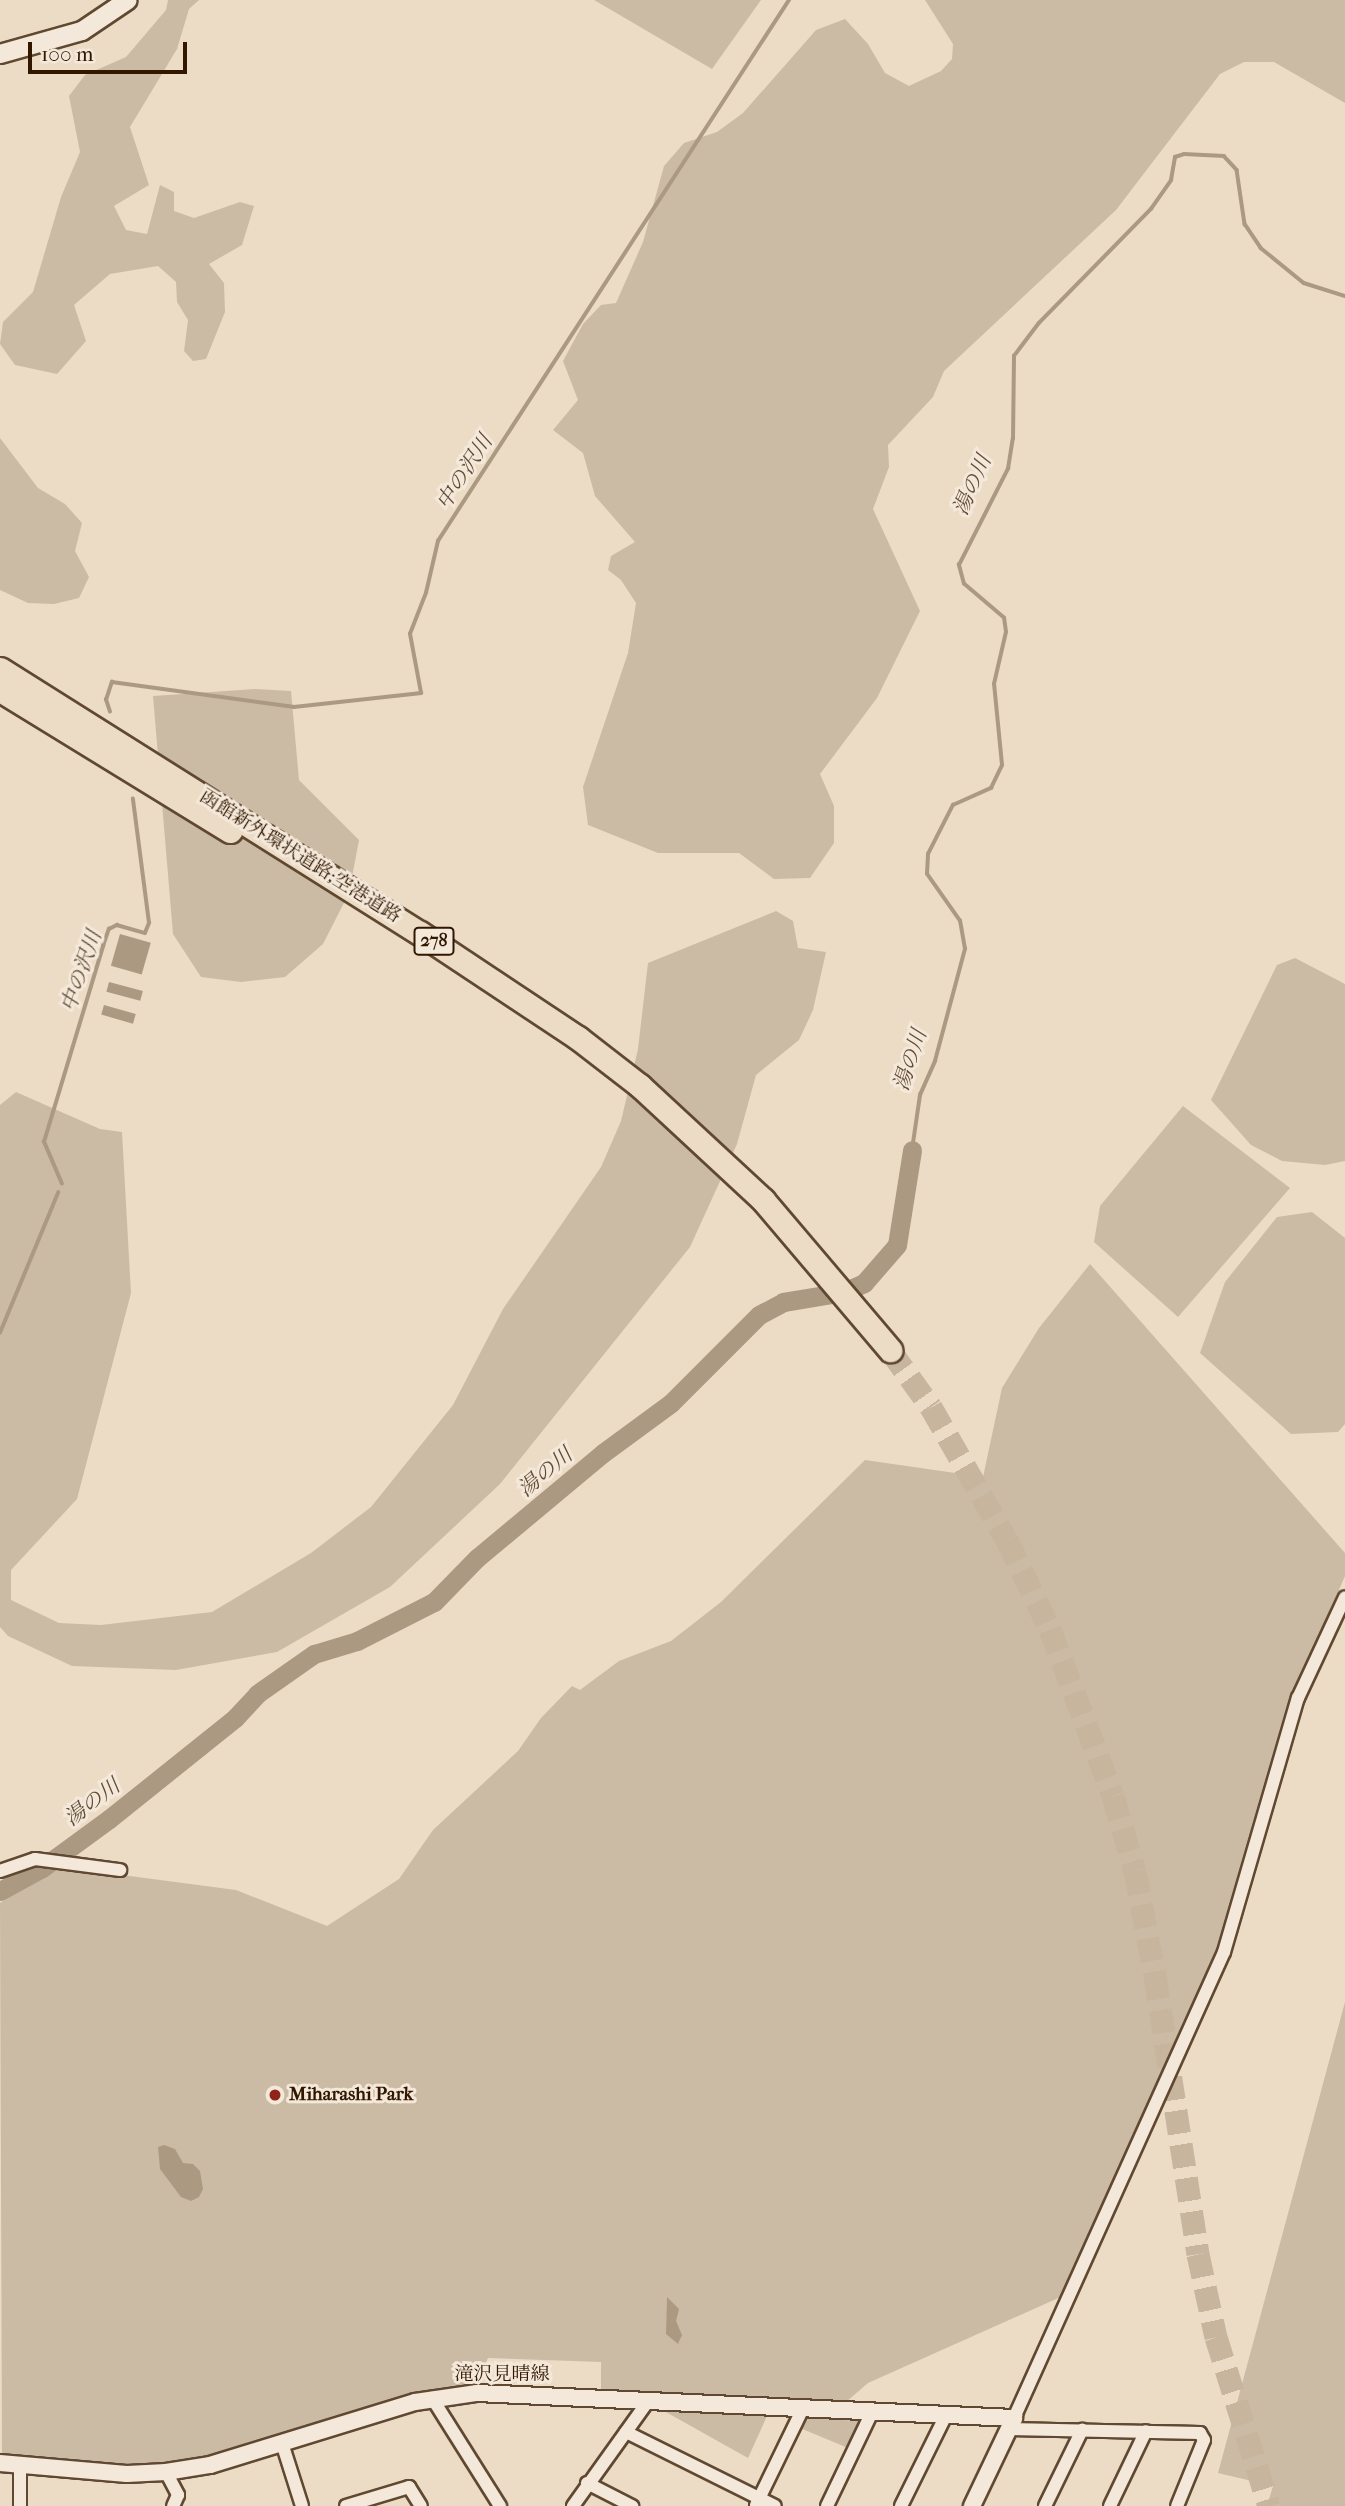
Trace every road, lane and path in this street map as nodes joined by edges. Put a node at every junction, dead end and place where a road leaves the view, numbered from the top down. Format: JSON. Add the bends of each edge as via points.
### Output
{"nodes":[{"id":1,"x":128,"y":0,"type":"edge"},
{"id":2,"x":0,"y":54,"type":"edge"},
{"id":3,"x":0,"y":669,"type":"edge"},
{"id":4,"x":0,"y":690,"type":"edge"},
{"id":5,"x":821,"y":1271,"type":"junction"},
{"id":6,"x":884,"y":1354,"type":"tunnel mouth"},
{"id":7,"x":1345,"y":1597,"type":"edge"},
{"id":8,"x":120,"y":1870,"type":"dead end"},
{"id":9,"x":0,"y":1871,"type":"edge"},
{"id":10,"x":432,"y":2398,"type":"junction"},
{"id":11,"x":649,"y":2400,"type":"junction"},
{"id":12,"x":803,"y":2407,"type":"junction"},
{"id":13,"x":872,"y":2412,"type":"junction"},
{"id":14,"x":946,"y":2415,"type":"junction"},
{"id":15,"x":1012,"y":2423,"type":"junction"},
{"id":16,"x":1082,"y":2430,"type":"junction"},
{"id":17,"x":1146,"y":2431,"type":"junction"},
{"id":18,"x":626,"y":2432,"type":"junction"},
{"id":19,"x":282,"y":2443,"type":"junction"},
{"id":20,"x":0,"y":2463,"type":"edge"},
{"id":21,"x":20,"y":2465,"type":"junction"},
{"id":22,"x":166,"y":2472,"type":"junction"},
{"id":23,"x":587,"y":2483,"type":"junction"},
{"id":24,"x":757,"y":2502,"type":"edge"},
{"id":25,"x":20,"y":2506,"type":"edge"},
{"id":26,"x":173,"y":2506,"type":"edge"},
{"id":27,"x":302,"y":2506,"type":"edge"},
{"id":28,"x":346,"y":2506,"type":"edge"},
{"id":29,"x":421,"y":2506,"type":"edge"},
{"id":30,"x":500,"y":2506,"type":"edge"},
{"id":31,"x":573,"y":2506,"type":"edge"},
{"id":32,"x":632,"y":2506,"type":"edge"},
{"id":33,"x":775,"y":2506,"type":"edge"},
{"id":34,"x":827,"y":2506,"type":"edge"},
{"id":35,"x":901,"y":2506,"type":"edge"},
{"id":36,"x":972,"y":2506,"type":"edge"},
{"id":37,"x":1045,"y":2506,"type":"edge"},
{"id":38,"x":1110,"y":2506,"type":"edge"},
{"id":39,"x":1177,"y":2506,"type":"edge"}],
"edges":[{"from":1,"to":2,"type":"main road","via":[[82,31]]},
{"from":3,"to":5,"type":"highway","name":"函館新外環状道路;空港道路","number":"278","via":[[578,1038],[698,1137]]},
{"from":4,"to":5,"type":"highway","name":"函館新外環状道路;空港道路","number":"278","via":[[508,1000],[692,1143]]},
{"from":5,"to":6,"type":"highway","name":"函館新外環状道路;空港道路","number":"278"},
{"from":7,"to":15,"type":"street","via":[[1298,1698],[1224,1952]]},
{"from":8,"to":9,"type":"street","via":[[35,1859]]},
{"from":10,"to":11,"type":"street","name":"滝沢見晴線","via":[[477,2393]]},
{"from":10,"to":19,"type":"street","name":"滝沢見晴線"},
{"from":10,"to":30,"type":"street"},
{"from":11,"to":12,"type":"street","name":"滝沢見晴線"},
{"from":11,"to":18,"type":"street"},
{"from":12,"to":13,"type":"street","name":"滝沢見晴線"},
{"from":12,"to":24,"type":"street"},
{"from":13,"to":14,"type":"street","name":"滝沢見晴線"},
{"from":13,"to":34,"type":"street"},
{"from":14,"to":15,"type":"street","name":"滝沢見晴線"},
{"from":14,"to":35,"type":"street"},
{"from":15,"to":16,"type":"street"},
{"from":15,"to":36,"type":"street"},
{"from":16,"to":17,"type":"street"},
{"from":16,"to":37,"type":"street"},
{"from":17,"to":38,"type":"street"},
{"from":17,"to":39,"type":"street","via":[[1196,2431],[1202,2435]]},
{"from":18,"to":23,"type":"street"},
{"from":18,"to":24,"type":"street"},
{"from":19,"to":22,"type":"street","name":"滝沢見晴線"},
{"from":19,"to":27,"type":"street"},
{"from":20,"to":21,"type":"street","name":"滝沢見晴線"},
{"from":21,"to":22,"type":"street","name":"滝沢見晴線"},
{"from":21,"to":25,"type":"street"},
{"from":22,"to":26,"type":"street","via":[[178,2495]]},
{"from":23,"to":31,"type":"street"},
{"from":23,"to":32,"type":"street"},
{"from":24,"to":33,"type":"street"},
{"from":28,"to":29,"type":"street","via":[[409,2487]]}]}
